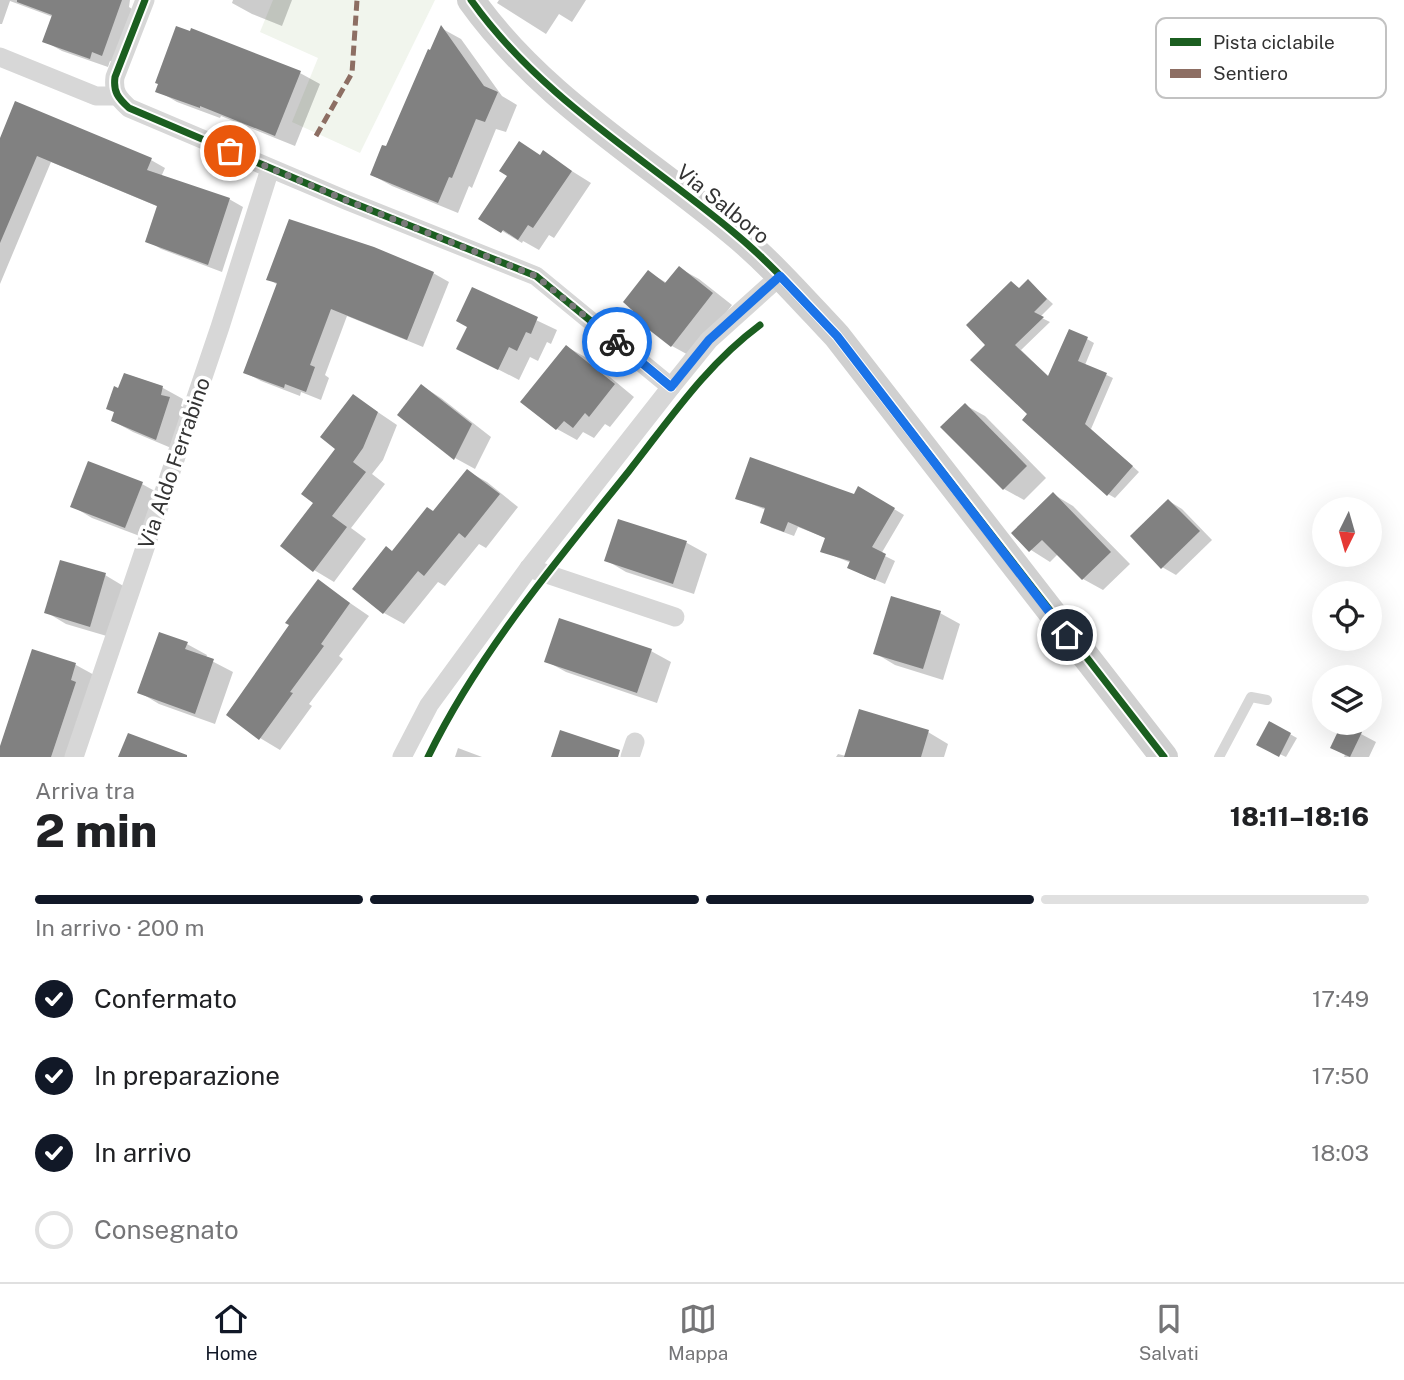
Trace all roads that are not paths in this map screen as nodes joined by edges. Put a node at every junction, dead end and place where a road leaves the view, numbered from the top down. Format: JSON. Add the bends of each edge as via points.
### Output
{"nodes":[{"id":1,"x":145,"y":0,"type":"edge"},
{"id":2,"x":471,"y":0,"type":"edge"},
{"id":3,"x":0,"y":57,"type":"edge"},
{"id":4,"x":116,"y":96,"type":"junction"},
{"id":5,"x":270,"y":169,"type":"junction"},
{"id":6,"x":780,"y":276,"type":"junction"},
{"id":7,"x":671,"y":387,"type":"junction"},
{"id":8,"x":529,"y":568,"type":"junction"},
{"id":9,"x":675,"y":617,"type":"dead end"},
{"id":10,"x":1267,"y":699,"type":"dead end"},
{"id":11,"x":74,"y":757,"type":"edge"},
{"id":12,"x":402,"y":757,"type":"edge"},
{"id":13,"x":1164,"y":757,"type":"edge"},
{"id":14,"x":1219,"y":757,"type":"edge"}],
"edges":[{"from":1,"to":4,"type":"street","via":[[115,77]]},
{"from":2,"to":6,"type":"street","name":"Via Salboro","via":[[526,67],[734,232]]},
{"from":3,"to":4,"type":"street","via":[[96,96]]},
{"from":4,"to":5,"type":"street","via":[[129,108]]},
{"from":5,"to":7,"type":"street","via":[[536,276]]},
{"from":5,"to":11,"type":"street","name":"Via Aldo Ferrabino"},
{"from":6,"to":7,"type":"street","via":[[709,340]]},
{"from":6,"to":13,"type":"street","name":"Via Salboro","via":[[837,336]]},
{"from":7,"to":8,"type":"street"},
{"from":8,"to":9,"type":"street"},
{"from":8,"to":12,"type":"street","via":[[429,705]]},
{"from":10,"to":14,"type":"lane","via":[[1251,697]]}]}
